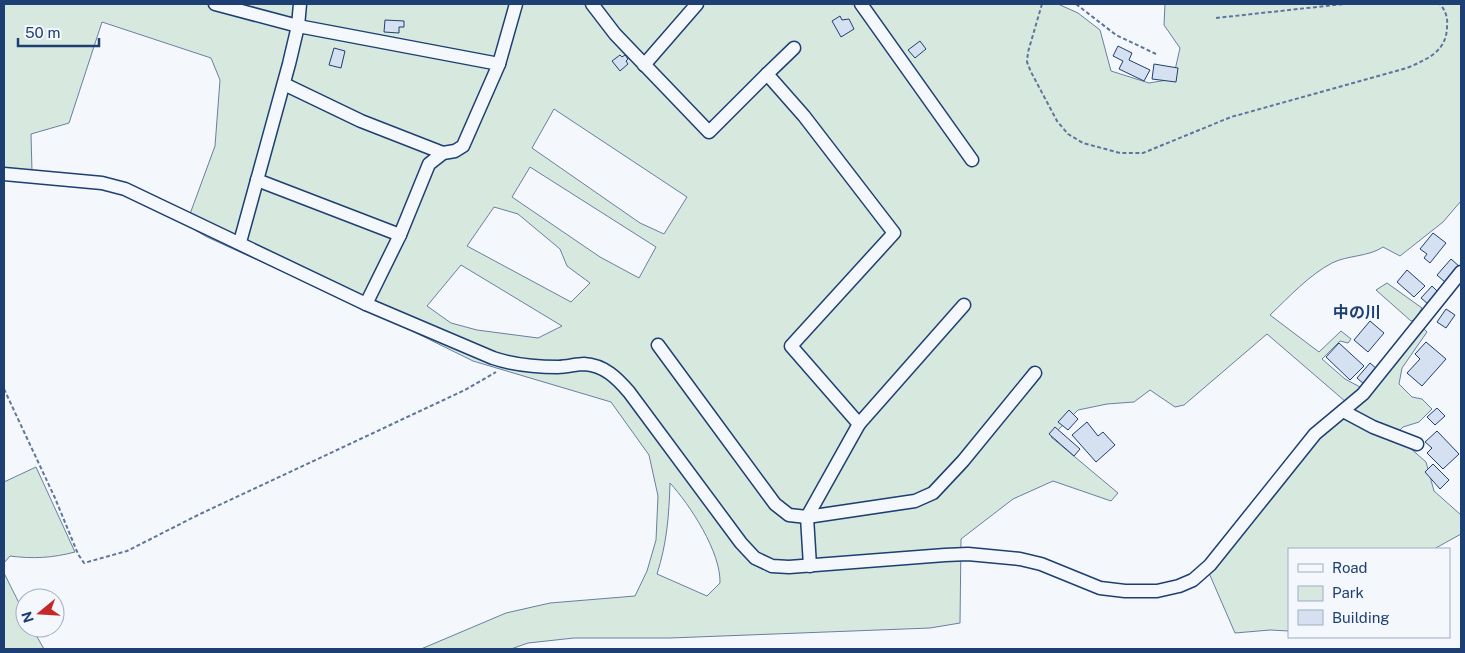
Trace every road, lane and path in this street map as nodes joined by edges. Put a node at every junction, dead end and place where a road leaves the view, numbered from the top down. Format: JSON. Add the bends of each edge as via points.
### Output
{"nodes":[{"id":1,"x":215,"y":4,"type":"edge"},
{"id":2,"x":300,"y":4,"type":"edge"},
{"id":3,"x":516,"y":4,"type":"edge"},
{"id":4,"x":592,"y":4,"type":"edge"},
{"id":5,"x":697,"y":4,"type":"edge"},
{"id":6,"x":861,"y":4,"type":"edge"},
{"id":7,"x":1042,"y":4,"type":"edge"},
{"id":8,"x":1076,"y":4,"type":"edge"},
{"id":9,"x":1344,"y":4,"type":"edge"},
{"id":10,"x":1440,"y":4,"type":"edge"},
{"id":11,"x":1216,"y":18,"type":"dead end"},
{"id":12,"x":298,"y":26,"type":"junction"},
{"id":13,"x":794,"y":48,"type":"dead end"},
{"id":14,"x":1156,"y":54,"type":"dead end"},
{"id":15,"x":499,"y":64,"type":"junction"},
{"id":16,"x":644,"y":65,"type":"junction"},
{"id":17,"x":767,"y":74,"type":"junction"},
{"id":18,"x":284,"y":84,"type":"junction"},
{"id":19,"x":443,"y":153,"type":"junction"},
{"id":20,"x":972,"y":160,"type":"dead end"},
{"id":21,"x":4,"y":174,"type":"edge"},
{"id":22,"x":257,"y":180,"type":"junction"},
{"id":23,"x":400,"y":235,"type":"junction"},
{"id":24,"x":240,"y":242,"type":"junction"},
{"id":25,"x":1461,"y":272,"type":"edge"},
{"id":26,"x":366,"y":304,"type":"junction"},
{"id":27,"x":964,"y":305,"type":"dead end"},
{"id":28,"x":658,"y":346,"type":"dead end"},
{"id":29,"x":508,"y":363,"type":"junction"},
{"id":30,"x":1035,"y":373,"type":"dead end"},
{"id":31,"x":4,"y":390,"type":"edge"},
{"id":32,"x":1343,"y":411,"type":"junction"},
{"id":33,"x":859,"y":424,"type":"junction"},
{"id":34,"x":1417,"y":444,"type":"dead end"},
{"id":35,"x":807,"y":517,"type":"junction"},
{"id":36,"x":810,"y":566,"type":"junction"}],
"edges":[{"from":1,"to":12,"type":"street"},
{"from":2,"to":12,"type":"street"},
{"from":3,"to":15,"type":"street"},
{"from":4,"to":16,"type":"street"},
{"from":5,"to":16,"type":"street"},
{"from":6,"to":20,"type":"street"},
{"from":7,"to":10,"type":"path","via":[[1028,52],[1031,72],[1057,121],[1068,134],[1083,143],[1120,153],[1143,153],[1231,117],[1407,68],[1440,49],[1447,37],[1448,22]]},
{"from":8,"to":14,"type":"path","via":[[1109,30]]},
{"from":9,"to":11,"type":"path"},
{"from":12,"to":15,"type":"street"},
{"from":12,"to":18,"type":"street"},
{"from":13,"to":17,"type":"street"},
{"from":15,"to":19,"type":"street","via":[[463,146]]},
{"from":16,"to":17,"type":"street","via":[[709,132]]},
{"from":17,"to":33,"type":"street","via":[[804,116],[894,233],[790,346]]},
{"from":18,"to":19,"type":"street","via":[[361,121]]},
{"from":18,"to":22,"type":"street"},
{"from":19,"to":23,"type":"street","via":[[429,164]]},
{"from":21,"to":24,"type":"street","via":[[94,182],[125,189]]},
{"from":22,"to":23,"type":"street"},
{"from":22,"to":24,"type":"street"},
{"from":23,"to":26,"type":"street"},
{"from":24,"to":26,"type":"street"},
{"from":25,"to":32,"type":"street","via":[[1363,394]]},
{"from":26,"to":29,"type":"street"},
{"from":27,"to":33,"type":"street"},
{"from":28,"to":35,"type":"street","via":[[775,504],[789,515]]},
{"from":29,"to":31,"type":"path","via":[[465,390],[127,551],[84,563]]},
{"from":29,"to":36,"type":"street","via":[[560,367],[584,364],[610,372],[629,392],[708,501],[755,558],[772,566]]},
{"from":30,"to":35,"type":"street","via":[[933,493],[915,502]]},
{"from":32,"to":34,"type":"street","via":[[1372,427]]},
{"from":32,"to":36,"type":"street","via":[[1315,434],[1210,565],[1193,580],[1179,586],[1157,591],[1100,588],[1041,564],[968,554]]},
{"from":33,"to":35,"type":"street"},
{"from":35,"to":36,"type":"street"}]}
